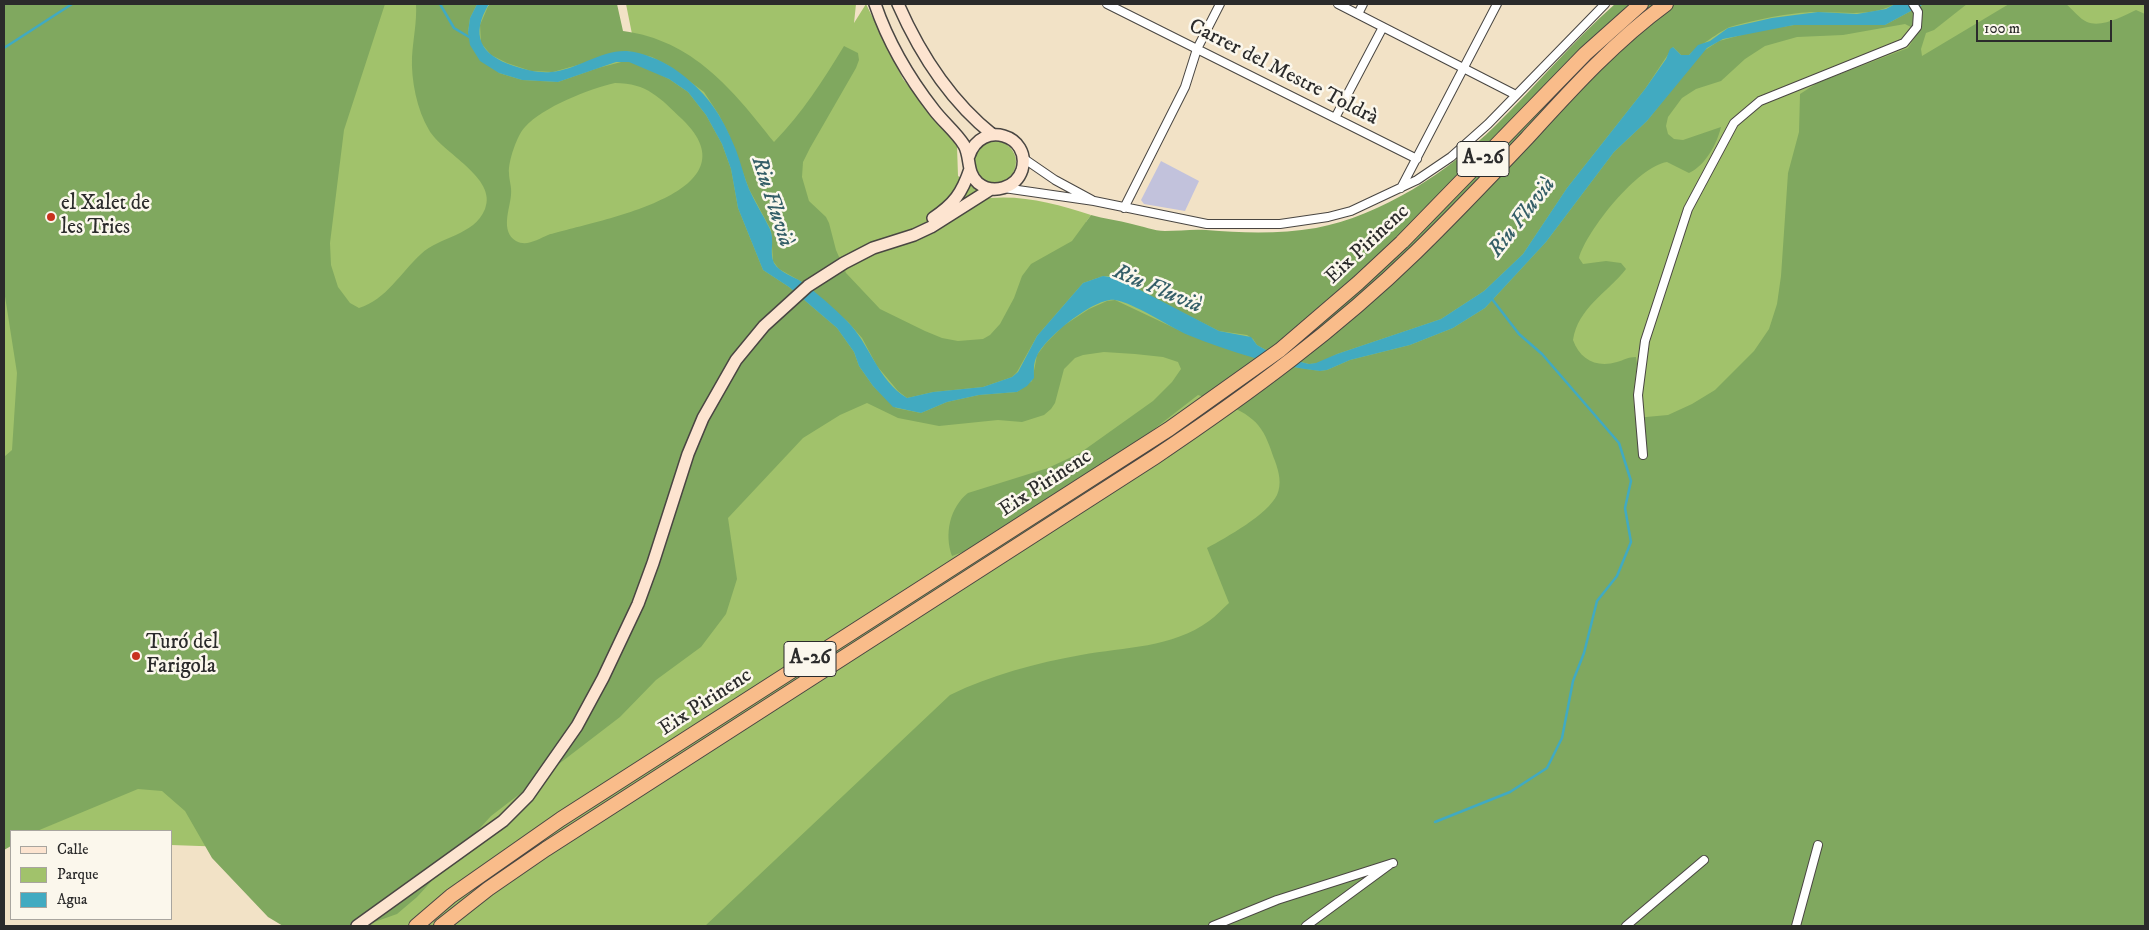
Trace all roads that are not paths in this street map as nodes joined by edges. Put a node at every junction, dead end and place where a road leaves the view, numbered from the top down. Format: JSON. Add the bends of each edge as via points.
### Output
{"nodes":[{"id":1,"x":875,"y":4,"type":"edge"},
{"id":2,"x":898,"y":4,"type":"edge"},
{"id":3,"x":1107,"y":4,"type":"edge"},
{"id":4,"x":1220,"y":4,"type":"edge"},
{"id":5,"x":1338,"y":4,"type":"edge"},
{"id":6,"x":1363,"y":4,"type":"edge"},
{"id":7,"x":1497,"y":4,"type":"edge"},
{"id":8,"x":1605,"y":4,"type":"edge"},
{"id":9,"x":1641,"y":4,"type":"edge"},
{"id":10,"x":1666,"y":4,"type":"edge"},
{"id":11,"x":1913,"y":4,"type":"edge"},
{"id":12,"x":1358,"y":14,"type":"junction"},
{"id":13,"x":1383,"y":27,"type":"junction"},
{"id":14,"x":1197,"y":49,"type":"junction"},
{"id":15,"x":1464,"y":68,"type":"junction"},
{"id":16,"x":1516,"y":95,"type":"junction"},
{"id":17,"x":1335,"y":118,"type":"junction"},
{"id":18,"x":993,"y":135,"type":"junction"},
{"id":19,"x":969,"y":156,"type":"junction"},
{"id":20,"x":1023,"y":158,"type":"junction"},
{"id":21,"x":1417,"y":159,"type":"junction"},
{"id":22,"x":970,"y":169,"type":"junction"},
{"id":23,"x":996,"y":188,"type":"junction"},
{"id":24,"x":1401,"y":188,"type":"junction"},
{"id":25,"x":1094,"y":201,"type":"junction"},
{"id":26,"x":1124,"y":208,"type":"junction"},
{"id":27,"x":899,"y":238,"type":"junction"},
{"id":28,"x":1643,"y":455,"type":"dead end"},
{"id":29,"x":1818,"y":845,"type":"dead end"},
{"id":30,"x":1704,"y":860,"type":"dead end"},
{"id":31,"x":357,"y":926,"type":"edge"},
{"id":32,"x":416,"y":926,"type":"edge"},
{"id":33,"x":441,"y":926,"type":"edge"},
{"id":34,"x":1213,"y":926,"type":"edge"},
{"id":35,"x":1306,"y":926,"type":"edge"},
{"id":36,"x":1626,"y":926,"type":"edge"},
{"id":37,"x":1796,"y":926,"type":"edge"}],
"edges":[{"from":1,"to":19,"type":"street","via":[[883,28],[910,76],[959,138]]},
{"from":2,"to":18,"type":"street","via":[[932,69],[975,120]]},
{"from":3,"to":14,"type":"street","name":"Carrer del Mestre Toldrà"},
{"from":4,"to":14,"type":"street"},
{"from":5,"to":12,"type":"street"},
{"from":6,"to":12,"type":"street"},
{"from":7,"to":15,"type":"street"},
{"from":8,"to":16,"type":"street"},
{"from":9,"to":32,"type":"highway","name":"Eix Pirinenc","number":"A-26","via":[[1585,54],[1402,242],[1280,350],[1169,428],[561,819],[451,896]]},
{"from":10,"to":33,"type":"highway","name":"Eix Pirinenc","number":"A-26","via":[[1596,66],[1416,252],[1286,364],[1138,468],[546,849]]},
{"from":11,"to":28,"type":"street","via":[[1918,12],[1917,27],[1904,43],[1760,101],[1734,123],[1688,209],[1645,341],[1638,395]]},
{"from":12,"to":13,"type":"street"},
{"from":13,"to":15,"type":"street"},
{"from":13,"to":17,"type":"street"},
{"from":14,"to":17,"type":"street","name":"Carrer del Mestre Toldrà"},
{"from":14,"to":26,"type":"street","via":[[1185,87]]},
{"from":15,"to":16,"type":"street"},
{"from":15,"to":21,"type":"street"},
{"from":16,"to":24,"type":"street","via":[[1451,157]]},
{"from":17,"to":21,"type":"street","name":"Carrer del Mestre Toldrà"},
{"from":18,"to":19,"type":"street","via":[[980,139]]},
{"from":18,"to":20,"type":"street","via":[[1013,140]]},
{"from":19,"to":22,"type":"street"},
{"from":20,"to":23,"type":"street","via":[[1018,177],[1008,186]]},
{"from":20,"to":25,"type":"street"},
{"from":21,"to":24,"type":"street"},
{"from":22,"to":23,"type":"street","via":[[978,182]]},
{"from":22,"to":27,"type":"street","via":[[961,192],[950,205]]},
{"from":23,"to":25,"type":"street"},
{"from":23,"to":27,"type":"street","via":[[937,224]]},
{"from":24,"to":26,"type":"street","via":[[1351,211],[1280,224],[1207,224]]},
{"from":25,"to":26,"type":"street"},
{"from":27,"to":31,"type":"street","via":[[863,253],[796,295],[736,360],[703,418],[638,604],[603,678],[577,726],[528,796],[503,821]]},
{"from":29,"to":37,"type":"street"},
{"from":30,"to":36,"type":"street"},
{"from":34,"to":35,"type":"street","via":[[1277,900],[1393,862]]}]}
